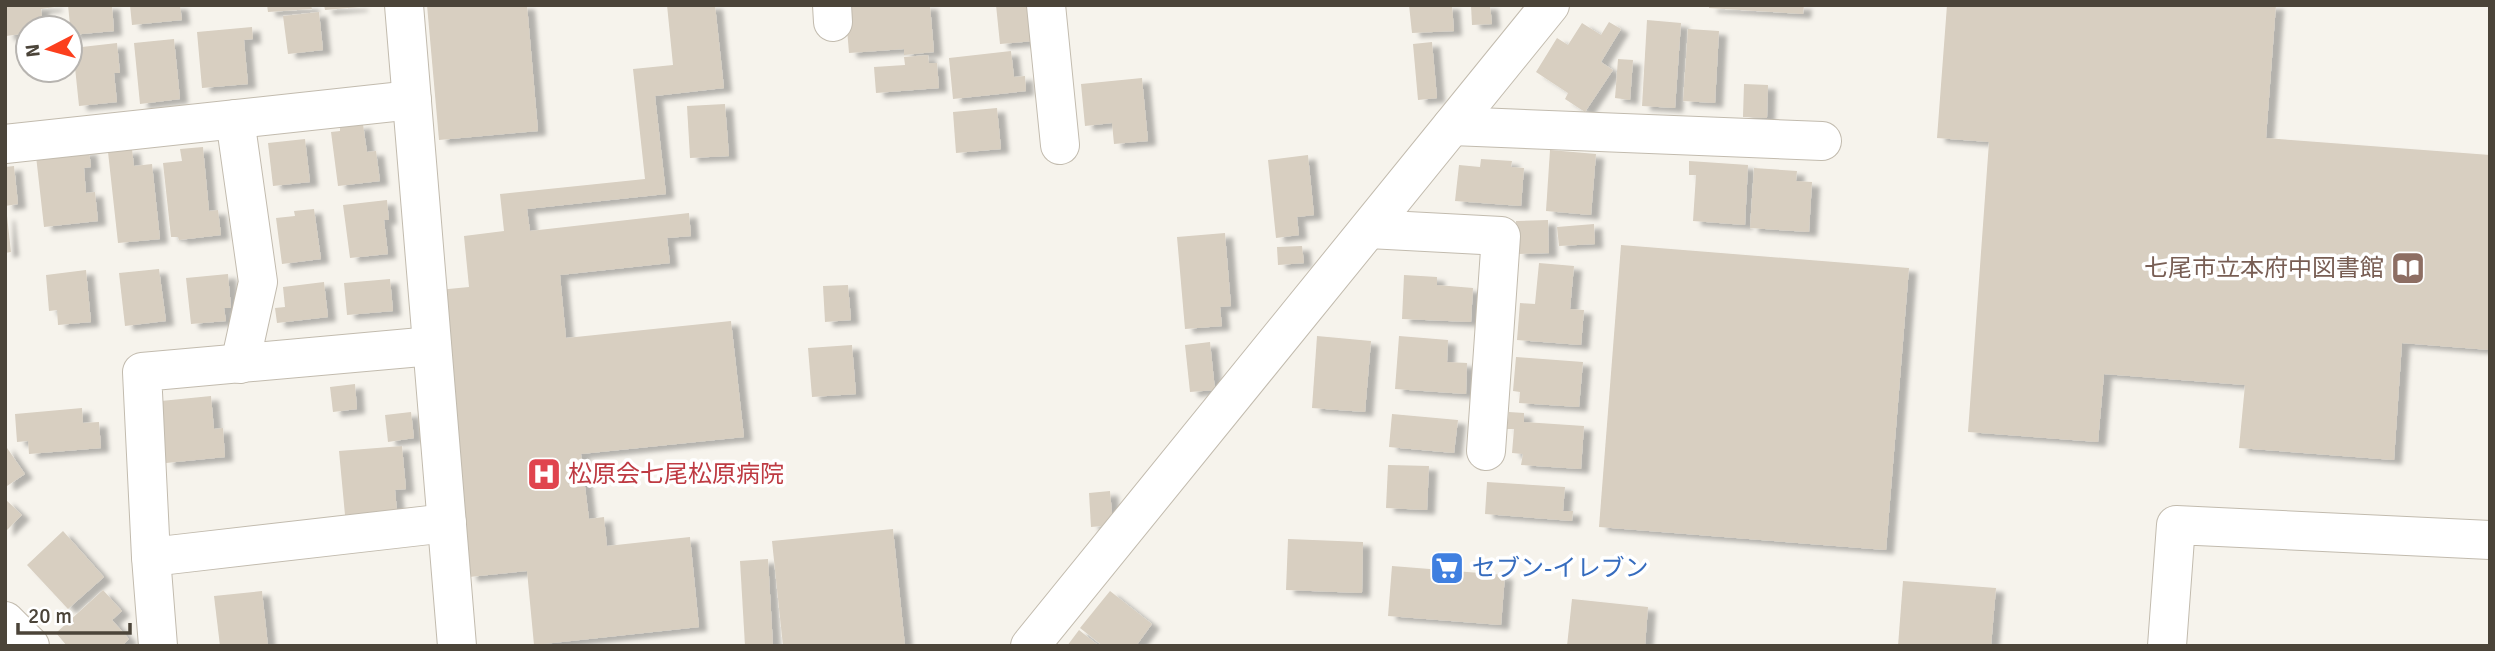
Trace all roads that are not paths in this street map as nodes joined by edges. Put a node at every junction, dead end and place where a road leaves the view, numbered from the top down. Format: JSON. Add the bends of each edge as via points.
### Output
{"nodes":[{"id":1,"x":404,"y":5,"type":"edge"},
{"id":2,"x":1046,"y":5,"type":"edge"},
{"id":3,"x":1550,"y":5,"type":"edge"},
{"id":4,"x":412,"y":100,"type":"junction"},
{"id":5,"x":235,"y":119,"type":"junction"},
{"id":6,"x":1452,"y":126,"type":"junction"},
{"id":7,"x":1822,"y":141,"type":"dead end"},
{"id":8,"x":5,"y":144,"type":"edge"},
{"id":9,"x":1060,"y":145,"type":"dead end"},
{"id":10,"x":1368,"y":229,"type":"junction"},
{"id":11,"x":432,"y":346,"type":"junction"},
{"id":12,"x":240,"y":364,"type":"junction"},
{"id":13,"x":1486,"y":451,"type":"dead end"},
{"id":14,"x":447,"y":523,"type":"junction"},
{"id":15,"x":2490,"y":540,"type":"edge"},
{"id":16,"x":151,"y":557,"type":"junction"},
{"id":17,"x":5,"y":621,"type":"edge"},
{"id":18,"x":30,"y":646,"type":"edge"},
{"id":19,"x":158,"y":646,"type":"edge"},
{"id":20,"x":457,"y":646,"type":"edge"},
{"id":21,"x":1030,"y":646,"type":"edge"},
{"id":22,"x":2167,"y":646,"type":"edge"}],
"edges":[{"from":1,"to":4,"type":"street"},
{"from":2,"to":9,"type":"street"},
{"from":3,"to":6,"type":"street"},
{"from":4,"to":5,"type":"street"},
{"from":4,"to":11,"type":"street"},
{"from":5,"to":8,"type":"street"},
{"from":5,"to":12,"type":"street","via":[[258,282]]},
{"from":6,"to":7,"type":"street"},
{"from":6,"to":10,"type":"street"},
{"from":10,"to":13,"type":"street","via":[[1502,236]]},
{"from":10,"to":21,"type":"street"},
{"from":11,"to":12,"type":"street"},
{"from":11,"to":14,"type":"street"},
{"from":12,"to":16,"type":"street","via":[[142,372]]},
{"from":14,"to":16,"type":"street"},
{"from":14,"to":20,"type":"street"},
{"from":15,"to":22,"type":"street","via":[[2176,525]]},
{"from":16,"to":19,"type":"street"},
{"from":17,"to":18,"type":"street"}]}
